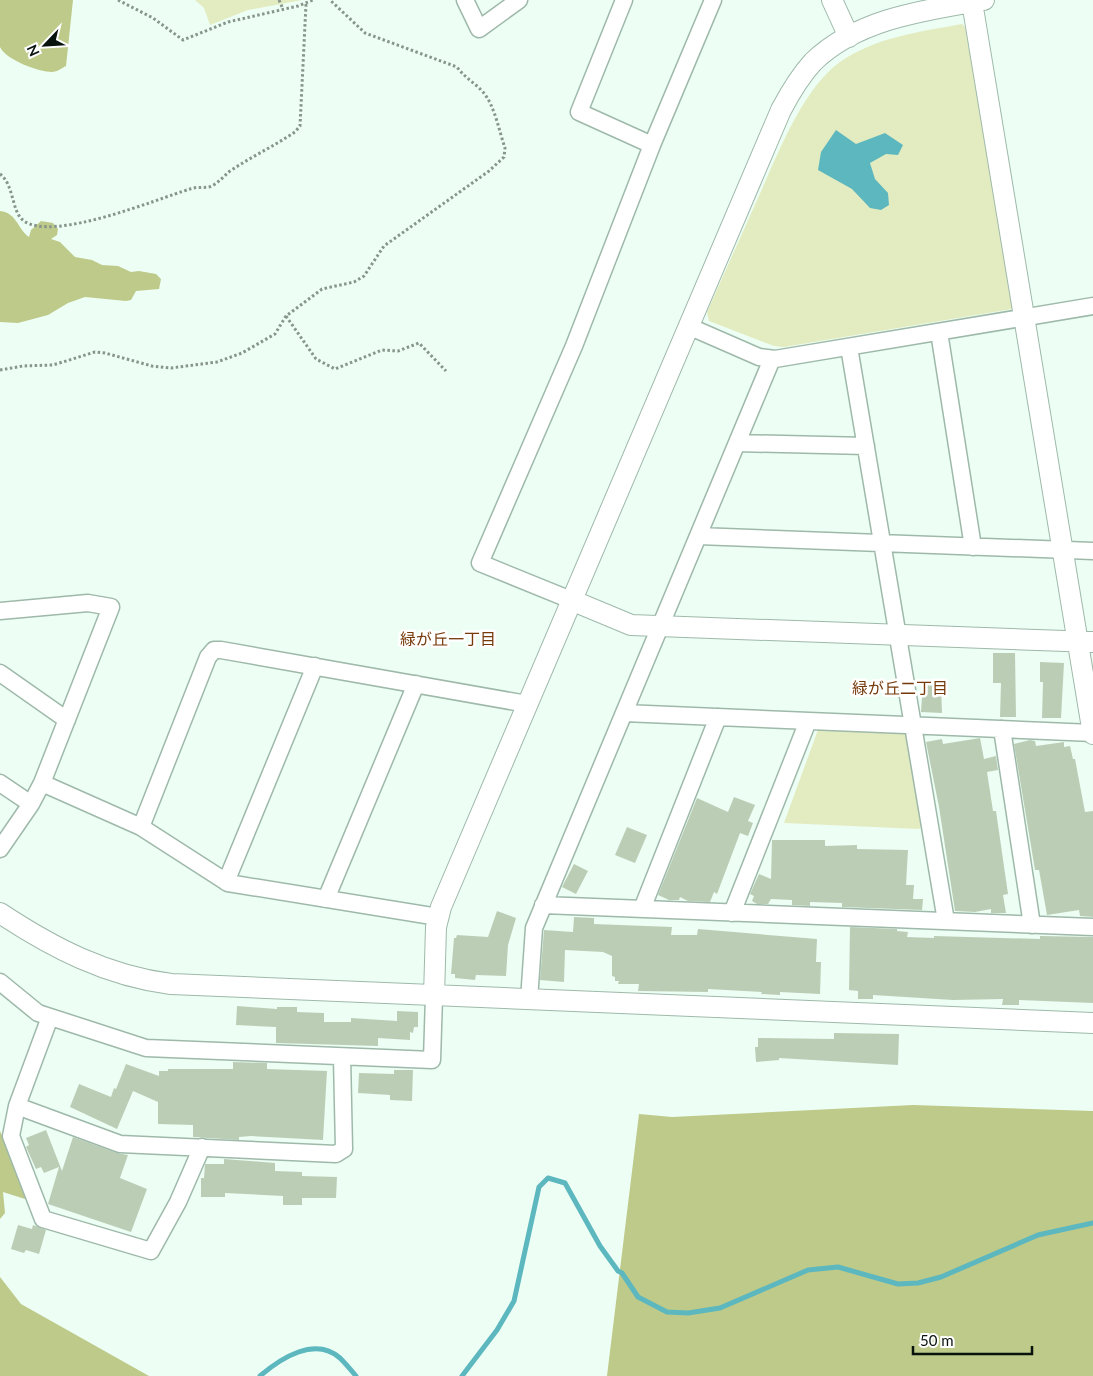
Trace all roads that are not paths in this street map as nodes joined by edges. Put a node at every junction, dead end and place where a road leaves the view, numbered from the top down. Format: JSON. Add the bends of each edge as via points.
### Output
{"nodes":[{"id":1,"x":465,"y":0,"type":"edge"},
{"id":2,"x":519,"y":0,"type":"edge"},
{"id":3,"x":624,"y":0,"type":"edge"},
{"id":4,"x":713,"y":0,"type":"edge"},
{"id":5,"x":832,"y":0,"type":"edge"},
{"id":6,"x":978,"y":1,"type":"edge"},
{"id":7,"x":849,"y":37,"type":"junction"},
{"id":8,"x":652,"y":145,"type":"junction"},
{"id":9,"x":1093,"y":306,"type":"edge"},
{"id":10,"x":1024,"y":318,"type":"junction"},
{"id":11,"x":688,"y":326,"type":"junction"},
{"id":12,"x":939,"y":332,"type":"junction"},
{"id":13,"x":849,"y":347,"type":"junction"},
{"id":14,"x":772,"y":359,"type":"junction"},
{"id":15,"x":737,"y":443,"type":"junction"},
{"id":16,"x":866,"y":446,"type":"junction"},
{"id":17,"x":698,"y":536,"type":"junction"},
{"id":18,"x":883,"y":544,"type":"junction"},
{"id":19,"x":973,"y":547,"type":"junction"},
{"id":20,"x":1062,"y":550,"type":"junction"},
{"id":21,"x":1093,"y":551,"type":"edge"},
{"id":22,"x":571,"y":600,"type":"junction"},
{"id":23,"x":0,"y":611,"type":"edge"},
{"id":24,"x":661,"y":625,"type":"junction"},
{"id":25,"x":899,"y":634,"type":"junction"},
{"id":26,"x":1085,"y":641,"type":"edge"},
{"id":27,"x":315,"y":666,"type":"junction"},
{"id":28,"x":0,"y":673,"type":"edge"},
{"id":29,"x":416,"y":684,"type":"junction"},
{"id":30,"x":527,"y":704,"type":"junction"},
{"id":31,"x":624,"y":713,"type":"junction"},
{"id":32,"x":718,"y":717,"type":"junction"},
{"id":33,"x":67,"y":720,"type":"junction"},
{"id":34,"x":808,"y":721,"type":"junction"},
{"id":35,"x":913,"y":725,"type":"junction"},
{"id":36,"x":1002,"y":729,"type":"junction"},
{"id":37,"x":1093,"y":733,"type":"edge"},
{"id":38,"x":42,"y":782,"type":"junction"},
{"id":39,"x":0,"y":783,"type":"edge"},
{"id":40,"x":31,"y":804,"type":"junction"},
{"id":41,"x":142,"y":827,"type":"junction"},
{"id":42,"x":0,"y":848,"type":"edge"},
{"id":43,"x":226,"y":882,"type":"junction"},
{"id":44,"x":326,"y":899,"type":"junction"},
{"id":45,"x":544,"y":905,"type":"junction"},
{"id":46,"x":642,"y":909,"type":"junction"},
{"id":47,"x":0,"y":913,"type":"edge"},
{"id":48,"x":732,"y":913,"type":"junction"},
{"id":49,"x":438,"y":917,"type":"junction"},
{"id":50,"x":946,"y":921,"type":"junction"},
{"id":51,"x":1032,"y":925,"type":"junction"},
{"id":52,"x":1093,"y":927,"type":"edge"},
{"id":53,"x":0,"y":982,"type":"edge"},
{"id":54,"x":434,"y":996,"type":"junction"},
{"id":55,"x":529,"y":1000,"type":"junction"},
{"id":56,"x":50,"y":1017,"type":"junction"},
{"id":57,"x":1093,"y":1023,"type":"edge"},
{"id":58,"x":342,"y":1057,"type":"junction"},
{"id":59,"x":17,"y":1106,"type":"junction"},
{"id":60,"x":202,"y":1147,"type":"junction"}],
"edges":[{"from":1,"to":2,"type":"street","via":[[479,28]]},
{"from":3,"to":8,"type":"street","via":[[579,112]]},
{"from":4,"to":8,"type":"street"},
{"from":5,"to":7,"type":"street"},
{"from":6,"to":7,"type":"street","via":[[888,20]]},
{"from":6,"to":10,"type":"street"},
{"from":7,"to":11,"type":"street","via":[[812,63],[781,110]]},
{"from":8,"to":22,"type":"street","via":[[574,346],[480,563]]},
{"from":9,"to":10,"type":"street"},
{"from":10,"to":12,"type":"street"},
{"from":10,"to":20,"type":"street"},
{"from":11,"to":14,"type":"street","via":[[760,357]]},
{"from":11,"to":22,"type":"street"},
{"from":12,"to":13,"type":"street"},
{"from":12,"to":19,"type":"street"},
{"from":13,"to":14,"type":"street"},
{"from":13,"to":16,"type":"street"},
{"from":14,"to":15,"type":"street"},
{"from":15,"to":16,"type":"street"},
{"from":15,"to":17,"type":"street"},
{"from":16,"to":18,"type":"street"},
{"from":17,"to":18,"type":"street"},
{"from":17,"to":24,"type":"street"},
{"from":18,"to":19,"type":"street"},
{"from":18,"to":25,"type":"street"},
{"from":19,"to":20,"type":"street"},
{"from":20,"to":21,"type":"street"},
{"from":20,"to":26,"type":"street"},
{"from":22,"to":24,"type":"street","via":[[631,624]]},
{"from":22,"to":30,"type":"street"},
{"from":23,"to":33,"type":"street","via":[[88,603],[111,607]]},
{"from":24,"to":25,"type":"street"},
{"from":24,"to":31,"type":"street"},
{"from":25,"to":26,"type":"street"},
{"from":25,"to":35,"type":"street"},
{"from":26,"to":37,"type":"street"},
{"from":27,"to":29,"type":"street"},
{"from":27,"to":41,"type":"street","via":[[221,650],[212,652]]},
{"from":27,"to":43,"type":"street"},
{"from":28,"to":33,"type":"street"},
{"from":29,"to":30,"type":"street"},
{"from":29,"to":44,"type":"street"},
{"from":30,"to":49,"type":"street"},
{"from":31,"to":32,"type":"street"},
{"from":31,"to":45,"type":"street"},
{"from":32,"to":34,"type":"street"},
{"from":32,"to":46,"type":"street"},
{"from":33,"to":38,"type":"street"},
{"from":34,"to":35,"type":"street"},
{"from":34,"to":48,"type":"street"},
{"from":35,"to":36,"type":"street"},
{"from":35,"to":50,"type":"street"},
{"from":36,"to":37,"type":"street"},
{"from":36,"to":51,"type":"street"},
{"from":38,"to":40,"type":"street"},
{"from":38,"to":41,"type":"street"},
{"from":39,"to":40,"type":"street"},
{"from":40,"to":42,"type":"street"},
{"from":41,"to":43,"type":"street"},
{"from":43,"to":44,"type":"street"},
{"from":44,"to":49,"type":"street"},
{"from":45,"to":46,"type":"street"},
{"from":45,"to":55,"type":"street","via":[[532,938]]},
{"from":46,"to":48,"type":"street"},
{"from":47,"to":54,"type":"street","via":[[74,957],[138,979],[171,984]]},
{"from":48,"to":50,"type":"street"},
{"from":49,"to":54,"type":"street"},
{"from":50,"to":51,"type":"street"},
{"from":51,"to":52,"type":"street"},
{"from":53,"to":56,"type":"street","via":[[38,1013]]},
{"from":54,"to":55,"type":"street"},
{"from":54,"to":58,"type":"street","via":[[432,1060]]},
{"from":55,"to":57,"type":"street"},
{"from":56,"to":58,"type":"street","via":[[146,1048]]},
{"from":56,"to":59,"type":"street"},
{"from":58,"to":60,"type":"street","via":[[344,1149],[336,1154]]},
{"from":59,"to":60,"type":"street","via":[[120,1144]]},
{"from":59,"to":60,"type":"street","via":[[11,1136],[43,1219],[151,1251],[178,1202]]}]}
